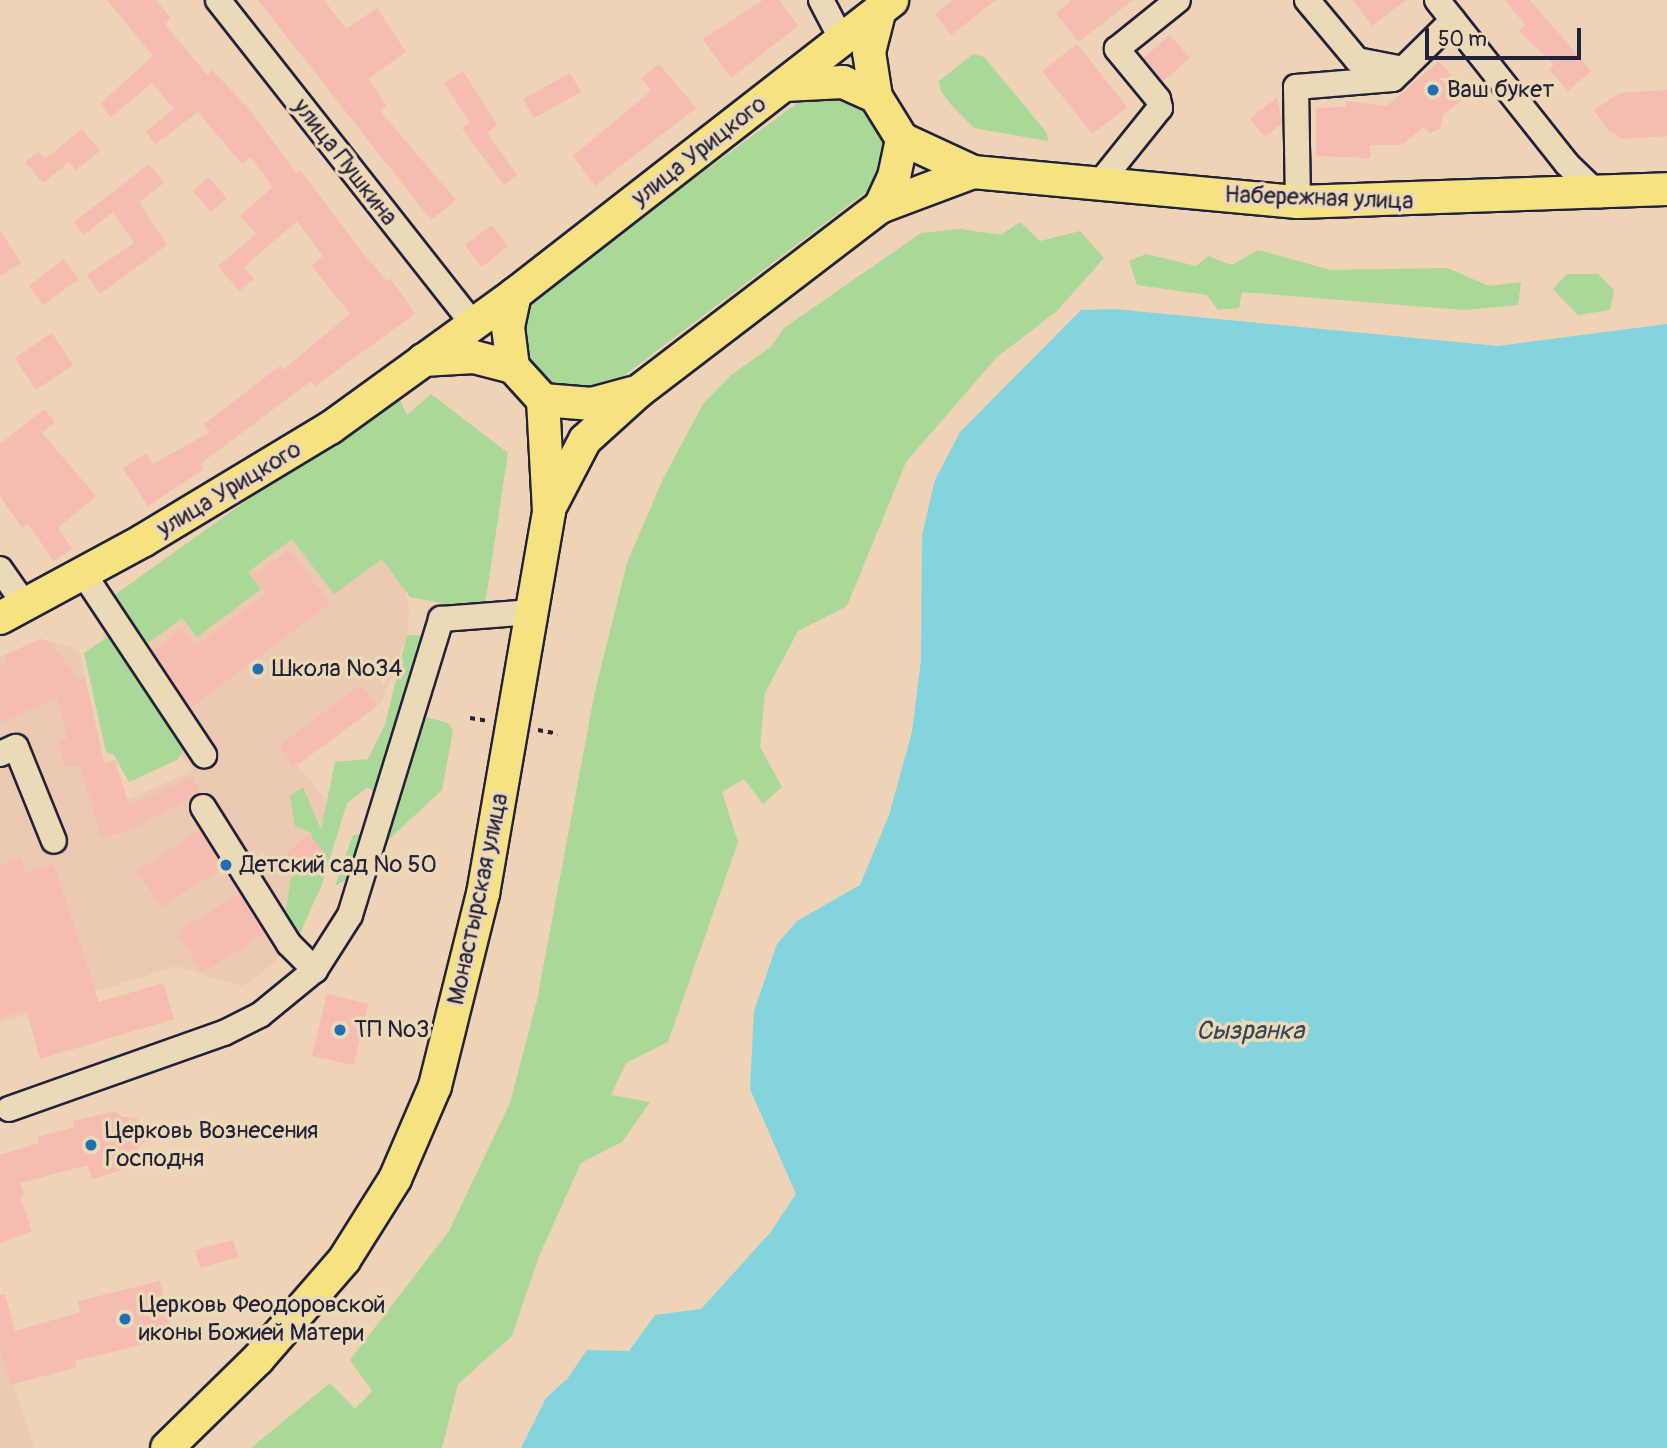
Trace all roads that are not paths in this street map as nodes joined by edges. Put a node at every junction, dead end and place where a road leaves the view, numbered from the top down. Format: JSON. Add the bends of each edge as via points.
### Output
{"nodes":[{"id":1,"x":218,"y":0,"type":"edge"},
{"id":2,"x":821,"y":0,"type":"edge"},
{"id":3,"x":1178,"y":0,"type":"edge"},
{"id":4,"x":1307,"y":0,"type":"edge"},
{"id":5,"x":1437,"y":0,"type":"edge"},
{"id":6,"x":886,"y":4,"type":"edge"},
{"id":7,"x":1453,"y":20,"type":"junction"},
{"id":8,"x":842,"y":40,"type":"junction"},
{"id":9,"x":1404,"y":69,"type":"junction"},
{"id":10,"x":784,"y":85,"type":"junction"},
{"id":11,"x":876,"y":97,"type":"junction"},
{"id":12,"x":902,"y":139,"type":"junction"},
{"id":13,"x":973,"y":172,"type":"junction"},
{"id":14,"x":1098,"y":185,"type":"junction"},
{"id":15,"x":1667,"y":189,"type":"edge"},
{"id":16,"x":1599,"y":195,"type":"junction"},
{"id":17,"x":1298,"y":202,"type":"junction"},
{"id":18,"x":880,"y":207,"type":"junction"},
{"id":19,"x":515,"y":294,"type":"junction"},
{"id":20,"x":472,"y":324,"type":"junction"},
{"id":21,"x":423,"y":360,"type":"junction"},
{"id":22,"x":513,"y":367,"type":"junction"},
{"id":23,"x":639,"y":391,"type":"junction"},
{"id":24,"x":543,"y":400,"type":"junction"},
{"id":25,"x":549,"y":511,"type":"junction"},
{"id":26,"x":0,"y":569,"type":"edge"},
{"id":27,"x":83,"y":573,"type":"junction"},
{"id":28,"x":13,"y":611,"type":"edge"},
{"id":29,"x":533,"y":612,"type":"junction"},
{"id":30,"x":0,"y":754,"type":"edge"},
{"id":31,"x":204,"y":755,"type":"dead end"},
{"id":32,"x":203,"y":807,"type":"dead end"},
{"id":33,"x":54,"y":841,"type":"dead end"},
{"id":34,"x":315,"y":970,"type":"junction"},
{"id":35,"x":9,"y":1109,"type":"dead end"},
{"id":36,"x":167,"y":1448,"type":"edge"}],
"edges":[{"from":1,"to":20,"type":"street","name":"улица Пушкина"},
{"from":2,"to":8,"type":"street"},
{"from":3,"to":14,"type":"street","via":[[1117,49],[1158,99],[1160,108]]},
{"from":4,"to":9,"type":"street","via":[[1357,60]]},
{"from":5,"to":7,"type":"street"},
{"from":6,"to":8,"type":"main road","name":"улица Урицкого"},
{"from":6,"to":11,"type":"main road","via":[[869,52]]},
{"from":7,"to":9,"type":"street"},
{"from":7,"to":16,"type":"street","via":[[1567,164]]},
{"from":8,"to":10,"type":"main road","name":"улица Урицкого"},
{"from":9,"to":17,"type":"street","via":[[1393,79],[1296,87]]},
{"from":10,"to":11,"type":"main road","via":[[843,82]]},
{"from":10,"to":19,"type":"main road","name":"улица Урицкого"},
{"from":11,"to":12,"type":"main road"},
{"from":12,"to":13,"type":"main road"},
{"from":12,"to":18,"type":"main road","via":[[894,177]]},
{"from":13,"to":14,"type":"main road","name":"Набережная улица"},
{"from":13,"to":18,"type":"main road"},
{"from":14,"to":17,"type":"main road","name":"Набережная улица"},
{"from":15,"to":16,"type":"main road","name":"Набережная улица"},
{"from":16,"to":17,"type":"main road","name":"Набережная улица"},
{"from":18,"to":23,"type":"main road"},
{"from":19,"to":20,"type":"main road","name":"улица Урицкого"},
{"from":19,"to":22,"type":"main road","via":[[508,327]]},
{"from":20,"to":21,"type":"main road","name":"улица Урицкого"},
{"from":21,"to":22,"type":"main road","via":[[474,357]]},
{"from":21,"to":27,"type":"main road","name":"улица Урицкого","via":[[299,448]]},
{"from":22,"to":24,"type":"main road"},
{"from":23,"to":24,"type":"main road","via":[[592,404]]},
{"from":23,"to":25,"type":"main road","via":[[585,440]]},
{"from":24,"to":25,"type":"main road"},
{"from":25,"to":29,"type":"main road","name":"Монастырская улица"},
{"from":26,"to":28,"type":"street"},
{"from":27,"to":28,"type":"main road","name":"улица Урицкого"},
{"from":27,"to":31,"type":"street"},
{"from":29,"to":34,"type":"street","via":[[441,619],[350,915]]},
{"from":29,"to":36,"type":"main road","name":"Монастырская улица","via":[[483,894],[435,1086],[395,1179],[344,1260],[258,1359]]},
{"from":30,"to":33,"type":"street","via":[[16,747]]},
{"from":32,"to":34,"type":"street","via":[[289,944]]},
{"from":34,"to":35,"type":"street","via":[[260,1015],[224,1033]]}]}
